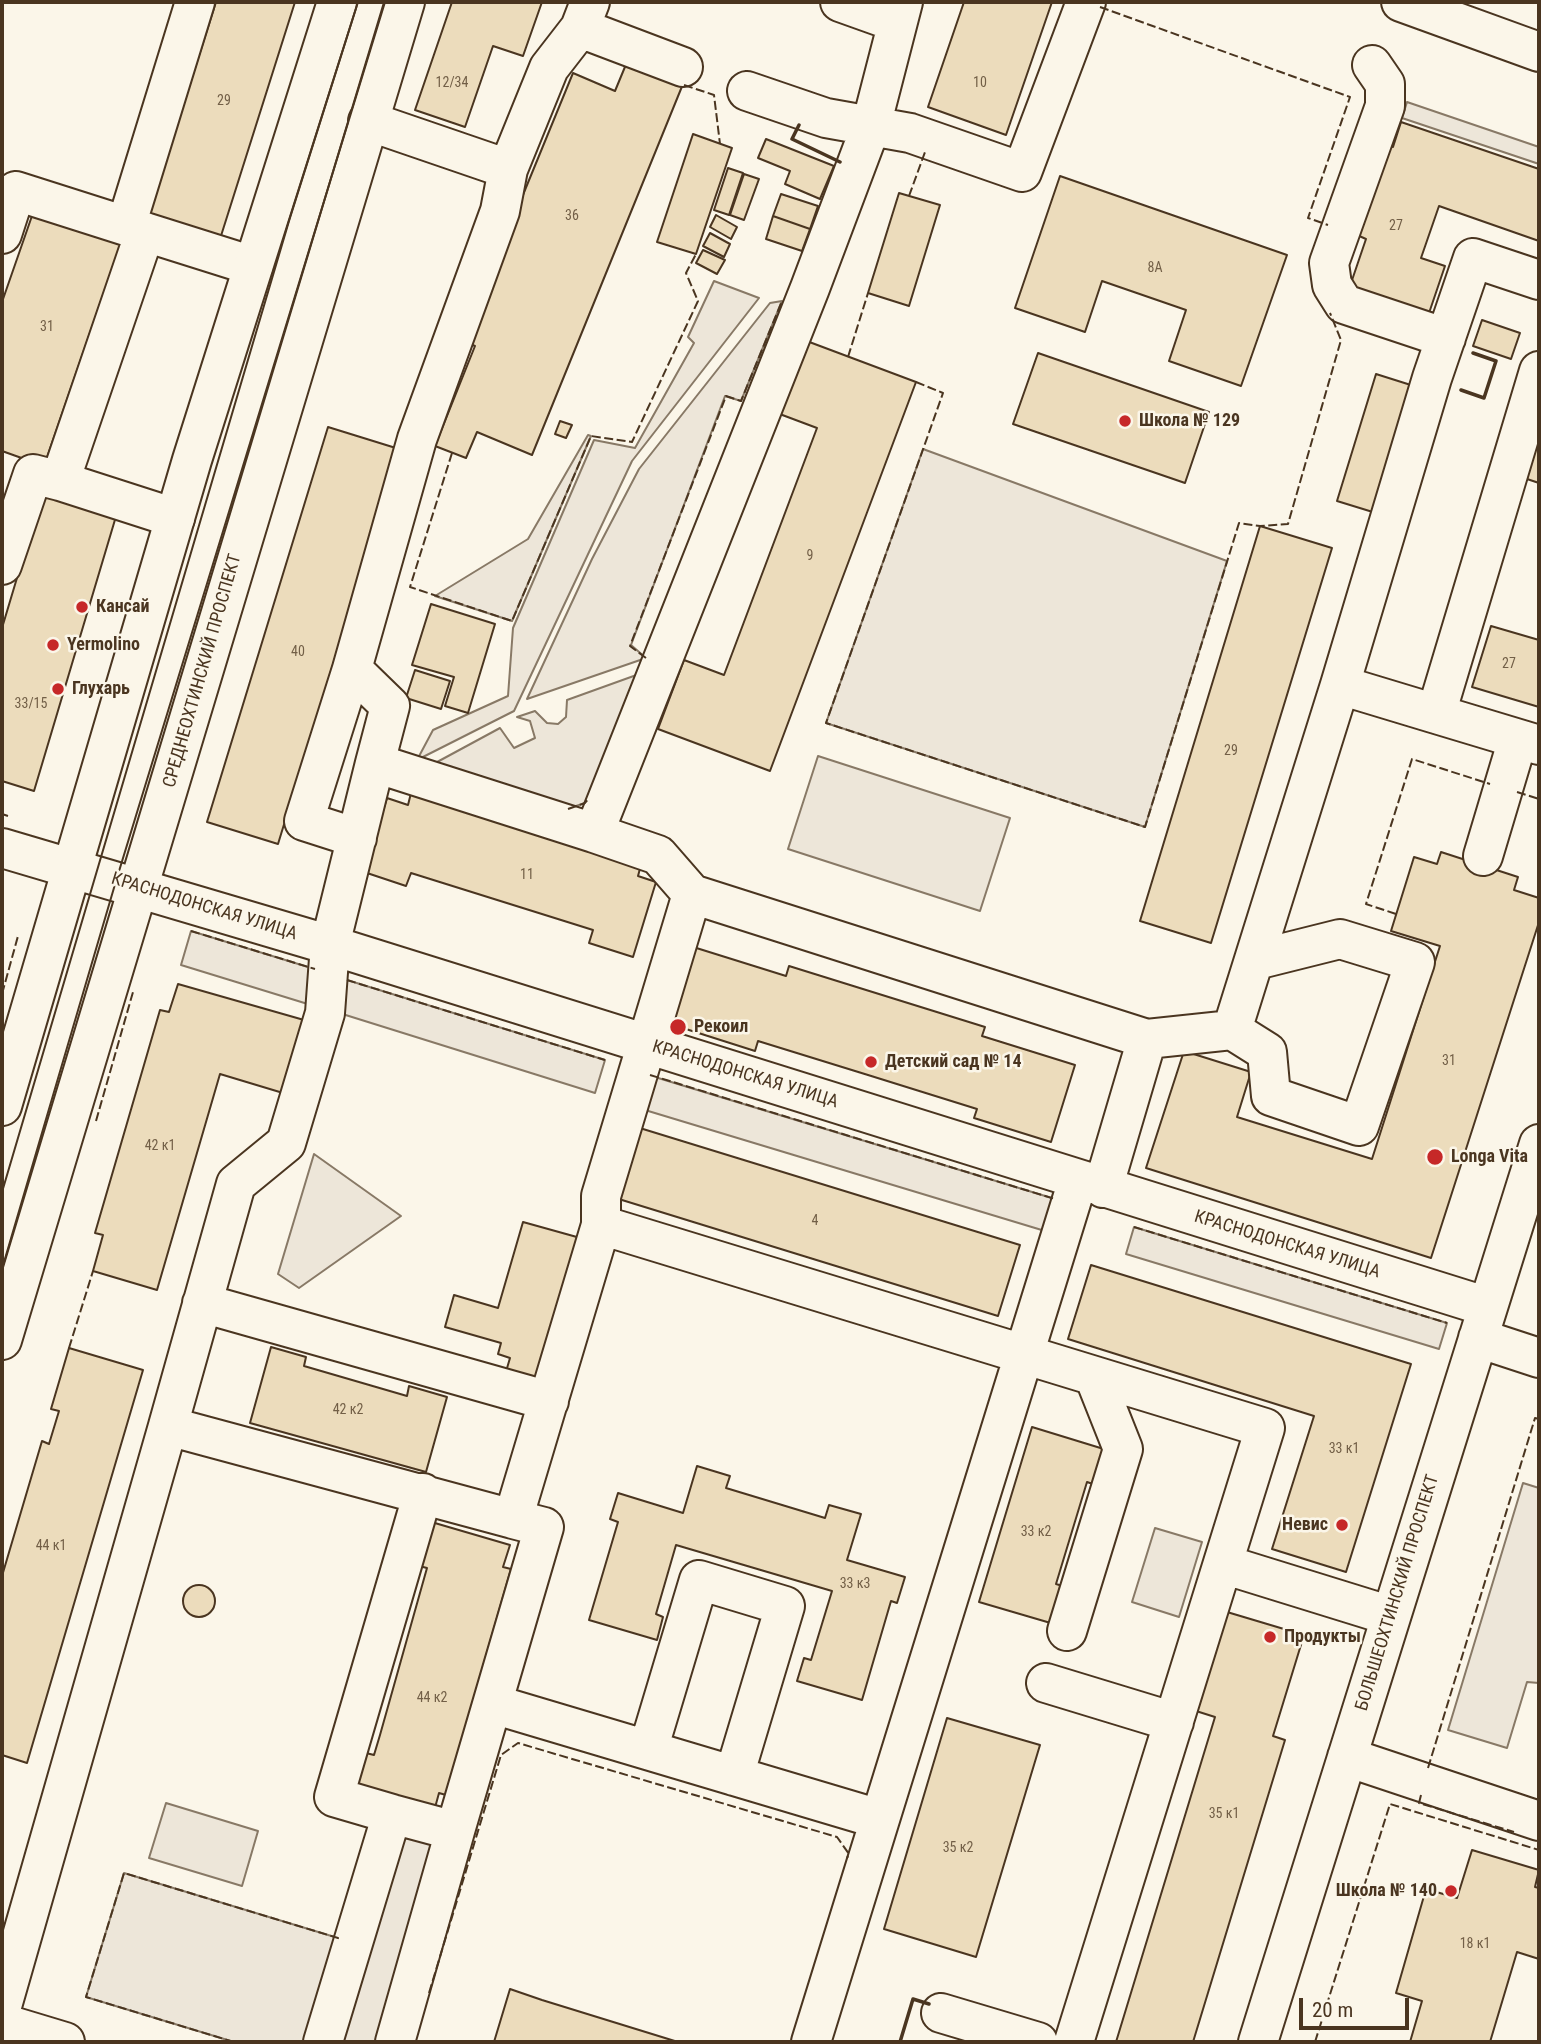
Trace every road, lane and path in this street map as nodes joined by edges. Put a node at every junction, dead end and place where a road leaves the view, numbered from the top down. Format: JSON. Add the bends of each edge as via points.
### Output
{"nodes":[{"id":1,"x":195,"y":2,"type":"edge"},
{"id":2,"x":337,"y":2,"type":"edge"},
{"id":3,"x":405,"y":2,"type":"edge"},
{"id":4,"x":840,"y":2,"type":"edge"},
{"id":5,"x":1086,"y":2,"type":"edge"},
{"id":6,"x":1401,"y":2,"type":"edge"},
{"id":7,"x":1444,"y":9,"type":"edge"},
{"id":8,"x":900,"y":12,"type":"edge"},
{"id":9,"x":585,"y":15,"type":"edge"},
{"id":10,"x":1539,"y":52,"type":"edge"},
{"id":11,"x":1372,"y":65,"type":"dead end"},
{"id":12,"x":684,"y":67,"type":"dead end"},
{"id":13,"x":747,"y":92,"type":"dead end"},
{"id":14,"x":369,"y":121,"type":"junction"},
{"id":15,"x":871,"y":126,"type":"junction"},
{"id":16,"x":508,"y":169,"type":"junction"},
{"id":17,"x":136,"y":229,"type":"junction"},
{"id":18,"x":2,"y":234,"type":"edge"},
{"id":19,"x":253,"y":266,"type":"junction"},
{"id":20,"x":1539,"y":280,"type":"edge"},
{"id":21,"x":1446,"y":338,"type":"junction"},
{"id":22,"x":1539,"y":371,"type":"edge"},
{"id":23,"x":60,"y":481,"type":"junction"},
{"id":24,"x":175,"y":518,"type":"junction"},
{"id":25,"x":2,"y":565,"type":"edge"},
{"id":26,"x":352,"y":669,"type":"junction"},
{"id":27,"x":1340,"y":685,"type":"junction"},
{"id":28,"x":1436,"y":714,"type":"junction"},
{"id":29,"x":1529,"y":742,"type":"edge"},
{"id":30,"x":375,"y":764,"type":"junction"},
{"id":31,"x":594,"y":833,"type":"junction"},
{"id":32,"x":357,"y":838,"type":"junction"},
{"id":33,"x":2,"y":848,"type":"edge"},
{"id":34,"x":1483,"y":856,"type":"dead end"},
{"id":35,"x":71,"y":868,"type":"junction"},
{"id":36,"x":140,"y":888,"type":"junction"},
{"id":37,"x":692,"y":894,"type":"junction"},
{"id":38,"x":330,"y":945,"type":"junction"},
{"id":39,"x":1256,"y":960,"type":"junction"},
{"id":40,"x":1232,"y":1030,"type":"junction"},
{"id":41,"x":1147,"y":1039,"type":"junction"},
{"id":42,"x":646,"y":1044,"type":"junction"},
{"id":43,"x":2,"y":1106,"type":"edge"},
{"id":44,"x":1539,"y":1143,"type":"edge"},
{"id":45,"x":1090,"y":1184,"type":"junction"},
{"id":46,"x":601,"y":1225,"type":"junction"},
{"id":47,"x":202,"y":1303,"type":"junction"},
{"id":48,"x":1483,"y":1323,"type":"junction"},
{"id":49,"x":2,"y":1340,"type":"edge"},
{"id":50,"x":1024,"y":1354,"type":"junction"},
{"id":51,"x":1539,"y":1357,"type":"edge"},
{"id":52,"x":1094,"y":1376,"type":"junction"},
{"id":53,"x":549,"y":1401,"type":"junction"},
{"id":54,"x":167,"y":1426,"type":"junction"},
{"id":55,"x":424,"y":1493,"type":"junction"},
{"id":56,"x":513,"y":1519,"type":"junction"},
{"id":57,"x":1223,"y":1564,"type":"junction"},
{"id":58,"x":1391,"y":1616,"type":"junction"},
{"id":59,"x":1068,"y":1630,"type":"dead end"},
{"id":60,"x":1046,"y":1683,"type":"dead end"},
{"id":61,"x":493,"y":1704,"type":"junction"},
{"id":62,"x":1174,"y":1722,"type":"junction"},
{"id":63,"x":648,"y":1750,"type":"junction"},
{"id":64,"x":1347,"y":1757,"type":"junction"},
{"id":65,"x":734,"y":1776,"type":"junction"},
{"id":66,"x":392,"y":1814,"type":"junction"},
{"id":67,"x":879,"y":1819,"type":"junction"},
{"id":68,"x":1539,"y":1821,"type":"edge"},
{"id":69,"x":455,"y":1831,"type":"junction"},
{"id":70,"x":2,"y":2006,"type":"edge"},
{"id":71,"x":941,"y":2012,"type":"dead end"},
{"id":72,"x":323,"y":2042,"type":"edge"},
{"id":73,"x":395,"y":2042,"type":"edge"},
{"id":74,"x":811,"y":2042,"type":"edge"},
{"id":75,"x":1038,"y":2042,"type":"edge"},
{"id":76,"x":1074,"y":2042,"type":"edge"},
{"id":77,"x":1258,"y":2042,"type":"edge"}],
"edges":[{"from":1,"to":17,"type":"street"},
{"from":2,"to":19,"type":"street"},
{"from":3,"to":14,"type":"street","name":"СРЕДНЕОХТИНСКИЙ ПРОСПЕКТ"},
{"from":4,"to":8,"type":"street"},
{"from":5,"to":15,"type":"street","via":[[1022,172],[911,133]]},
{"from":6,"to":7,"type":"street"},
{"from":7,"to":10,"type":"street"},
{"from":8,"to":15,"type":"street"},
{"from":9,"to":12,"type":"street"},
{"from":9,"to":16,"type":"street","via":[[549,68]]},
{"from":11,"to":21,"type":"street","via":[[1385,84],[1384,106],[1329,262],[1332,285],[1344,303]]},
{"from":13,"to":15,"type":"street","via":[[826,118]]},
{"from":14,"to":16,"type":"street"},
{"from":14,"to":36,"type":"street","name":"СРЕДНЕОХТИНСКИЙ ПРОСПЕКТ"},
{"from":15,"to":31,"type":"street"},
{"from":16,"to":26,"type":"street","via":[[500,211],[417,439]]},
{"from":17,"to":18,"type":"street","via":[[16,191]]},
{"from":17,"to":19,"type":"street"},
{"from":17,"to":23,"type":"street"},
{"from":19,"to":24,"type":"street"},
{"from":20,"to":21,"type":"street","via":[[1473,258]]},
{"from":21,"to":27,"type":"street"},
{"from":22,"to":28,"type":"street"},
{"from":23,"to":24,"type":"street"},
{"from":23,"to":25,"type":"street","via":[[33,474]]},
{"from":24,"to":35,"type":"street"},
{"from":26,"to":30,"type":"street","via":[[390,706]]},
{"from":26,"to":32,"type":"street","via":[[304,821]]},
{"from":27,"to":28,"type":"street"},
{"from":27,"to":39,"type":"street"},
{"from":28,"to":29,"type":"street"},
{"from":29,"to":34,"type":"street"},
{"from":30,"to":31,"type":"street"},
{"from":30,"to":32,"type":"street"},
{"from":31,"to":37,"type":"street","via":[[657,855]]},
{"from":32,"to":38,"type":"street"},
{"from":33,"to":35,"type":"street","name":"КРАСНОДОНСКАЯ УЛИЦА"},
{"from":35,"to":36,"type":"street","name":"КРАСНОДОНСКАЯ УЛИЦА"},
{"from":35,"to":43,"type":"street"},
{"from":36,"to":38,"type":"street","name":"КРАСНОДОНСКАЯ УЛИЦА"},
{"from":36,"to":49,"type":"street","name":"СРЕДНЕОХТИНСКИЙ ПРОСПЕКТ"},
{"from":37,"to":41,"type":"street"},
{"from":37,"to":42,"type":"street"},
{"from":38,"to":42,"type":"street","name":"КРАСНОДОНСКАЯ УЛИЦА"},
{"from":38,"to":47,"type":"street","via":[[325,1013],[286,1143],[236,1184]]},
{"from":39,"to":40,"type":"street"},
{"from":39,"to":40,"type":"street","via":[[1340,939],[1415,962],[1359,1126],[1272,1096],[1267,1052]]},
{"from":40,"to":41,"type":"street"},
{"from":41,"to":45,"type":"street"},
{"from":42,"to":45,"type":"street","name":"КРАСНОДОНСКАЯ УЛИЦА"},
{"from":42,"to":46,"type":"street","via":[[601,1196]]},
{"from":44,"to":48,"type":"street","name":"БОЛЬШЕОХТИНСКИЙ ПРОСПЕКТ"},
{"from":45,"to":48,"type":"street","name":"КРАСНОДОНСКАЯ УЛИЦА"},
{"from":45,"to":50,"type":"street"},
{"from":46,"to":50,"type":"street"},
{"from":46,"to":53,"type":"street"},
{"from":47,"to":53,"type":"street"},
{"from":47,"to":54,"type":"street"},
{"from":48,"to":51,"type":"street","name":"КРАСНОДОНСКАЯ УЛИЦА"},
{"from":48,"to":58,"type":"street","name":"БОЛЬШЕОХТИНСКИЙ ПРОСПЕКТ"},
{"from":50,"to":52,"type":"street"},
{"from":50,"to":67,"type":"street"},
{"from":52,"to":57,"type":"street","via":[[1265,1428]]},
{"from":52,"to":59,"type":"street","via":[[1123,1450]]},
{"from":53,"to":56,"type":"street"},
{"from":54,"to":55,"type":"street"},
{"from":54,"to":70,"type":"street"},
{"from":55,"to":56,"type":"street"},
{"from":55,"to":66,"type":"street","via":[[334,1797]]},
{"from":56,"to":61,"type":"street","via":[[544,1527]]},
{"from":57,"to":58,"type":"street"},
{"from":57,"to":62,"type":"street"},
{"from":58,"to":64,"type":"street","name":"БОЛЬШЕОХТИНСКИЙ ПРОСПЕКТ"},
{"from":60,"to":62,"type":"street"},
{"from":61,"to":63,"type":"street"},
{"from":61,"to":69,"type":"street"},
{"from":62,"to":76,"type":"street"},
{"from":63,"to":65,"type":"street"},
{"from":63,"to":65,"type":"street","via":[[699,1580],[711,1583],[785,1606]]},
{"from":64,"to":68,"type":"street"},
{"from":64,"to":77,"type":"street","name":"БОЛЬШЕОХТИНСКИЙ ПРОСПЕКТ"},
{"from":65,"to":67,"type":"street"},
{"from":66,"to":69,"type":"street"},
{"from":66,"to":72,"type":"street"},
{"from":67,"to":74,"type":"street"},
{"from":69,"to":73,"type":"street"},
{"from":71,"to":75,"type":"street"}]}
